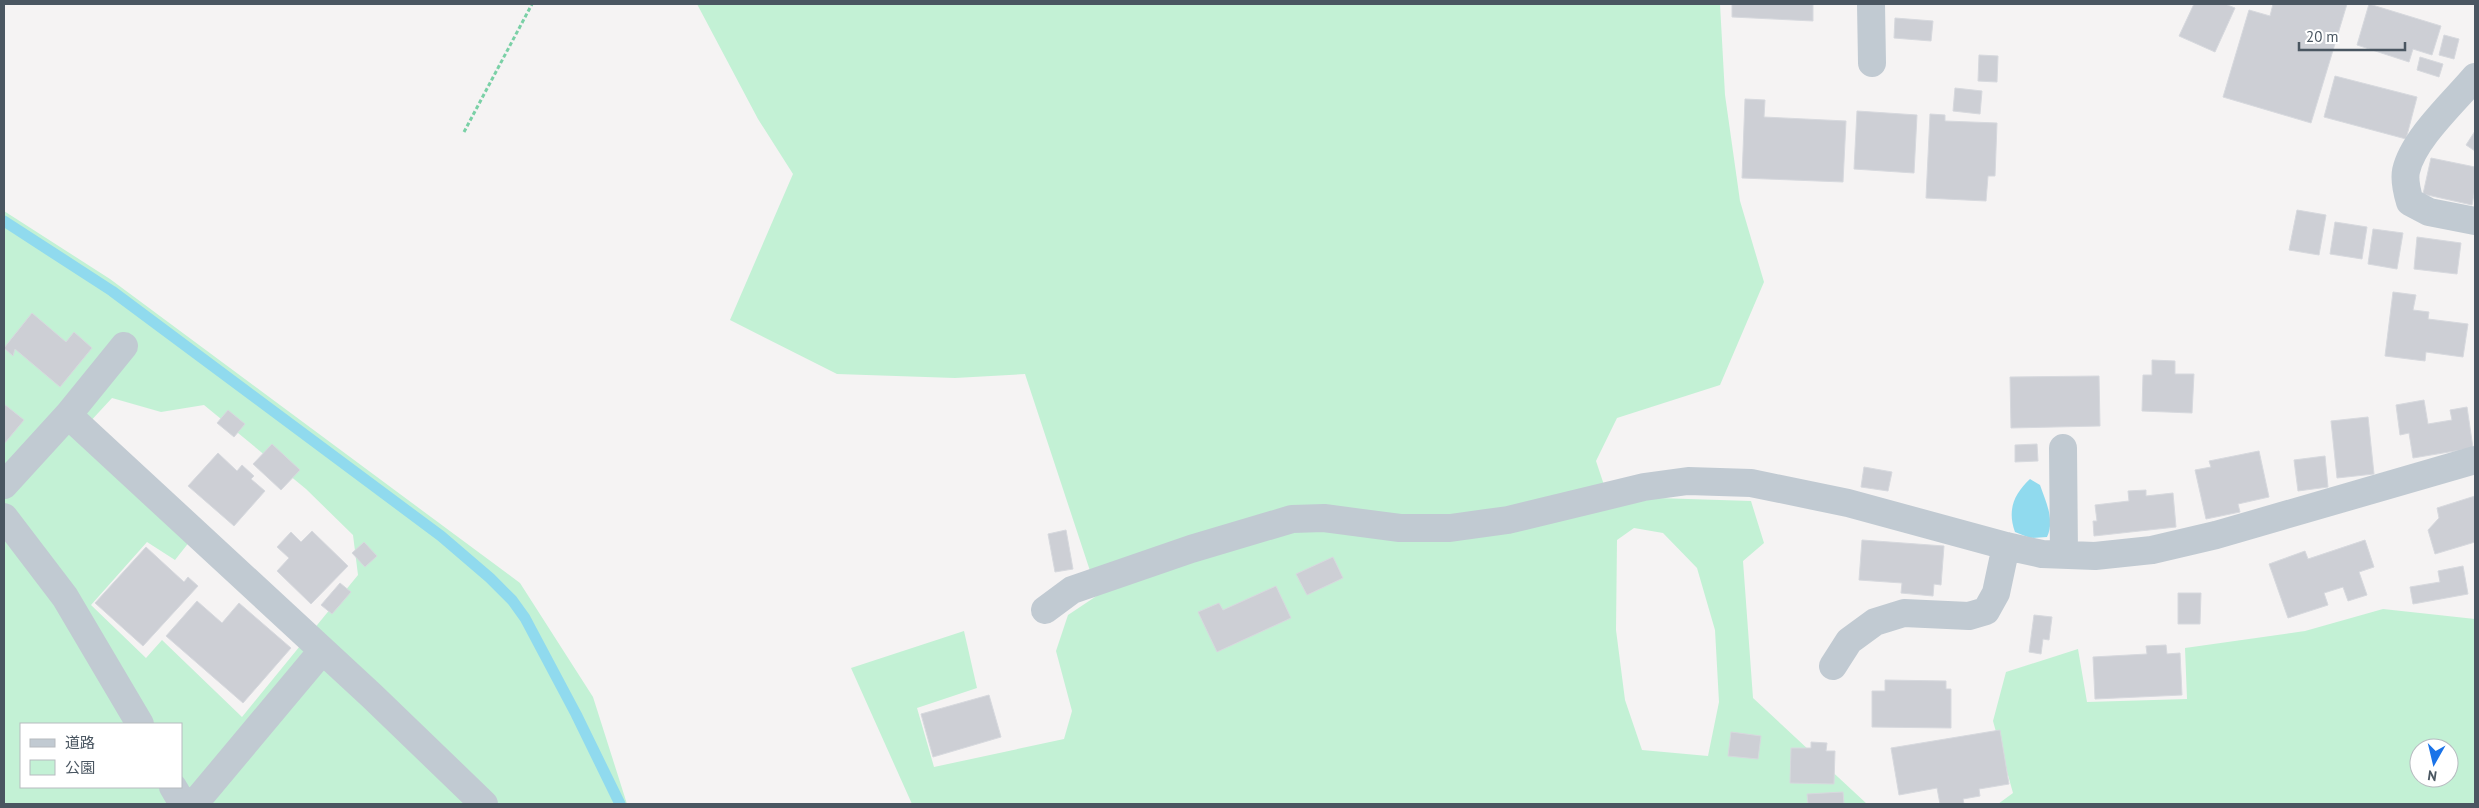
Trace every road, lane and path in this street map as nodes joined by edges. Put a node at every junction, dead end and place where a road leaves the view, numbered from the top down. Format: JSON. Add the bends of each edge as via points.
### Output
{"nodes":[{"id":1,"x":532,"y":4,"type":"edge"},
{"id":2,"x":1871,"y":4,"type":"edge"},
{"id":3,"x":1872,"y":63,"type":"dead end"},
{"id":4,"x":2475,"y":77,"type":"edge"},
{"id":5,"x":464,"y":132,"type":"dead end"},
{"id":6,"x":2475,"y":221,"type":"edge"},
{"id":7,"x":124,"y":346,"type":"dead end"},
{"id":8,"x":68,"y":415,"type":"junction"},
{"id":9,"x":2063,"y":448,"type":"dead end"},
{"id":10,"x":2475,"y":460,"type":"edge"},
{"id":11,"x":4,"y":485,"type":"edge"},
{"id":12,"x":4,"y":517,"type":"edge"},
{"id":13,"x":1998,"y":544,"type":"junction"},
{"id":14,"x":2064,"y":554,"type":"junction"},
{"id":15,"x":1045,"y":610,"type":"dead end"},
{"id":16,"x":322,"y":651,"type":"junction"},
{"id":17,"x":1833,"y":666,"type":"dead end"},
{"id":18,"x":139,"y":723,"type":"edge"},
{"id":19,"x":175,"y":788,"type":"edge"},
{"id":20,"x":183,"y":804,"type":"edge"},
{"id":21,"x":194,"y":804,"type":"edge"},
{"id":22,"x":484,"y":804,"type":"edge"}],
"edges":[{"from":1,"to":5,"type":"path"},
{"from":2,"to":3,"type":"street"},
{"from":4,"to":6,"type":"street","via":[[2423,138],[2406,172],[2410,202],[2429,212]]},
{"from":7,"to":8,"type":"street"},
{"from":8,"to":11,"type":"street"},
{"from":8,"to":16,"type":"street"},
{"from":9,"to":14,"type":"street"},
{"from":10,"to":14,"type":"street","via":[[2216,535],[2152,550],[2095,556]]},
{"from":12,"to":18,"type":"street","via":[[65,597]]},
{"from":13,"to":14,"type":"street","via":[[2042,554]]},
{"from":13,"to":15,"type":"street","via":[[1839,501],[1751,484],[1688,481],[1644,487],[1508,520],[1450,528],[1400,528],[1324,518],[1292,519],[1072,590]]},
{"from":13,"to":17,"type":"street","via":[[1996,593],[1986,611],[1969,616],[1904,613],[1875,622],[1849,641]]},
{"from":16,"to":21,"type":"street"},
{"from":16,"to":22,"type":"street"},
{"from":19,"to":20,"type":"street"}]}
